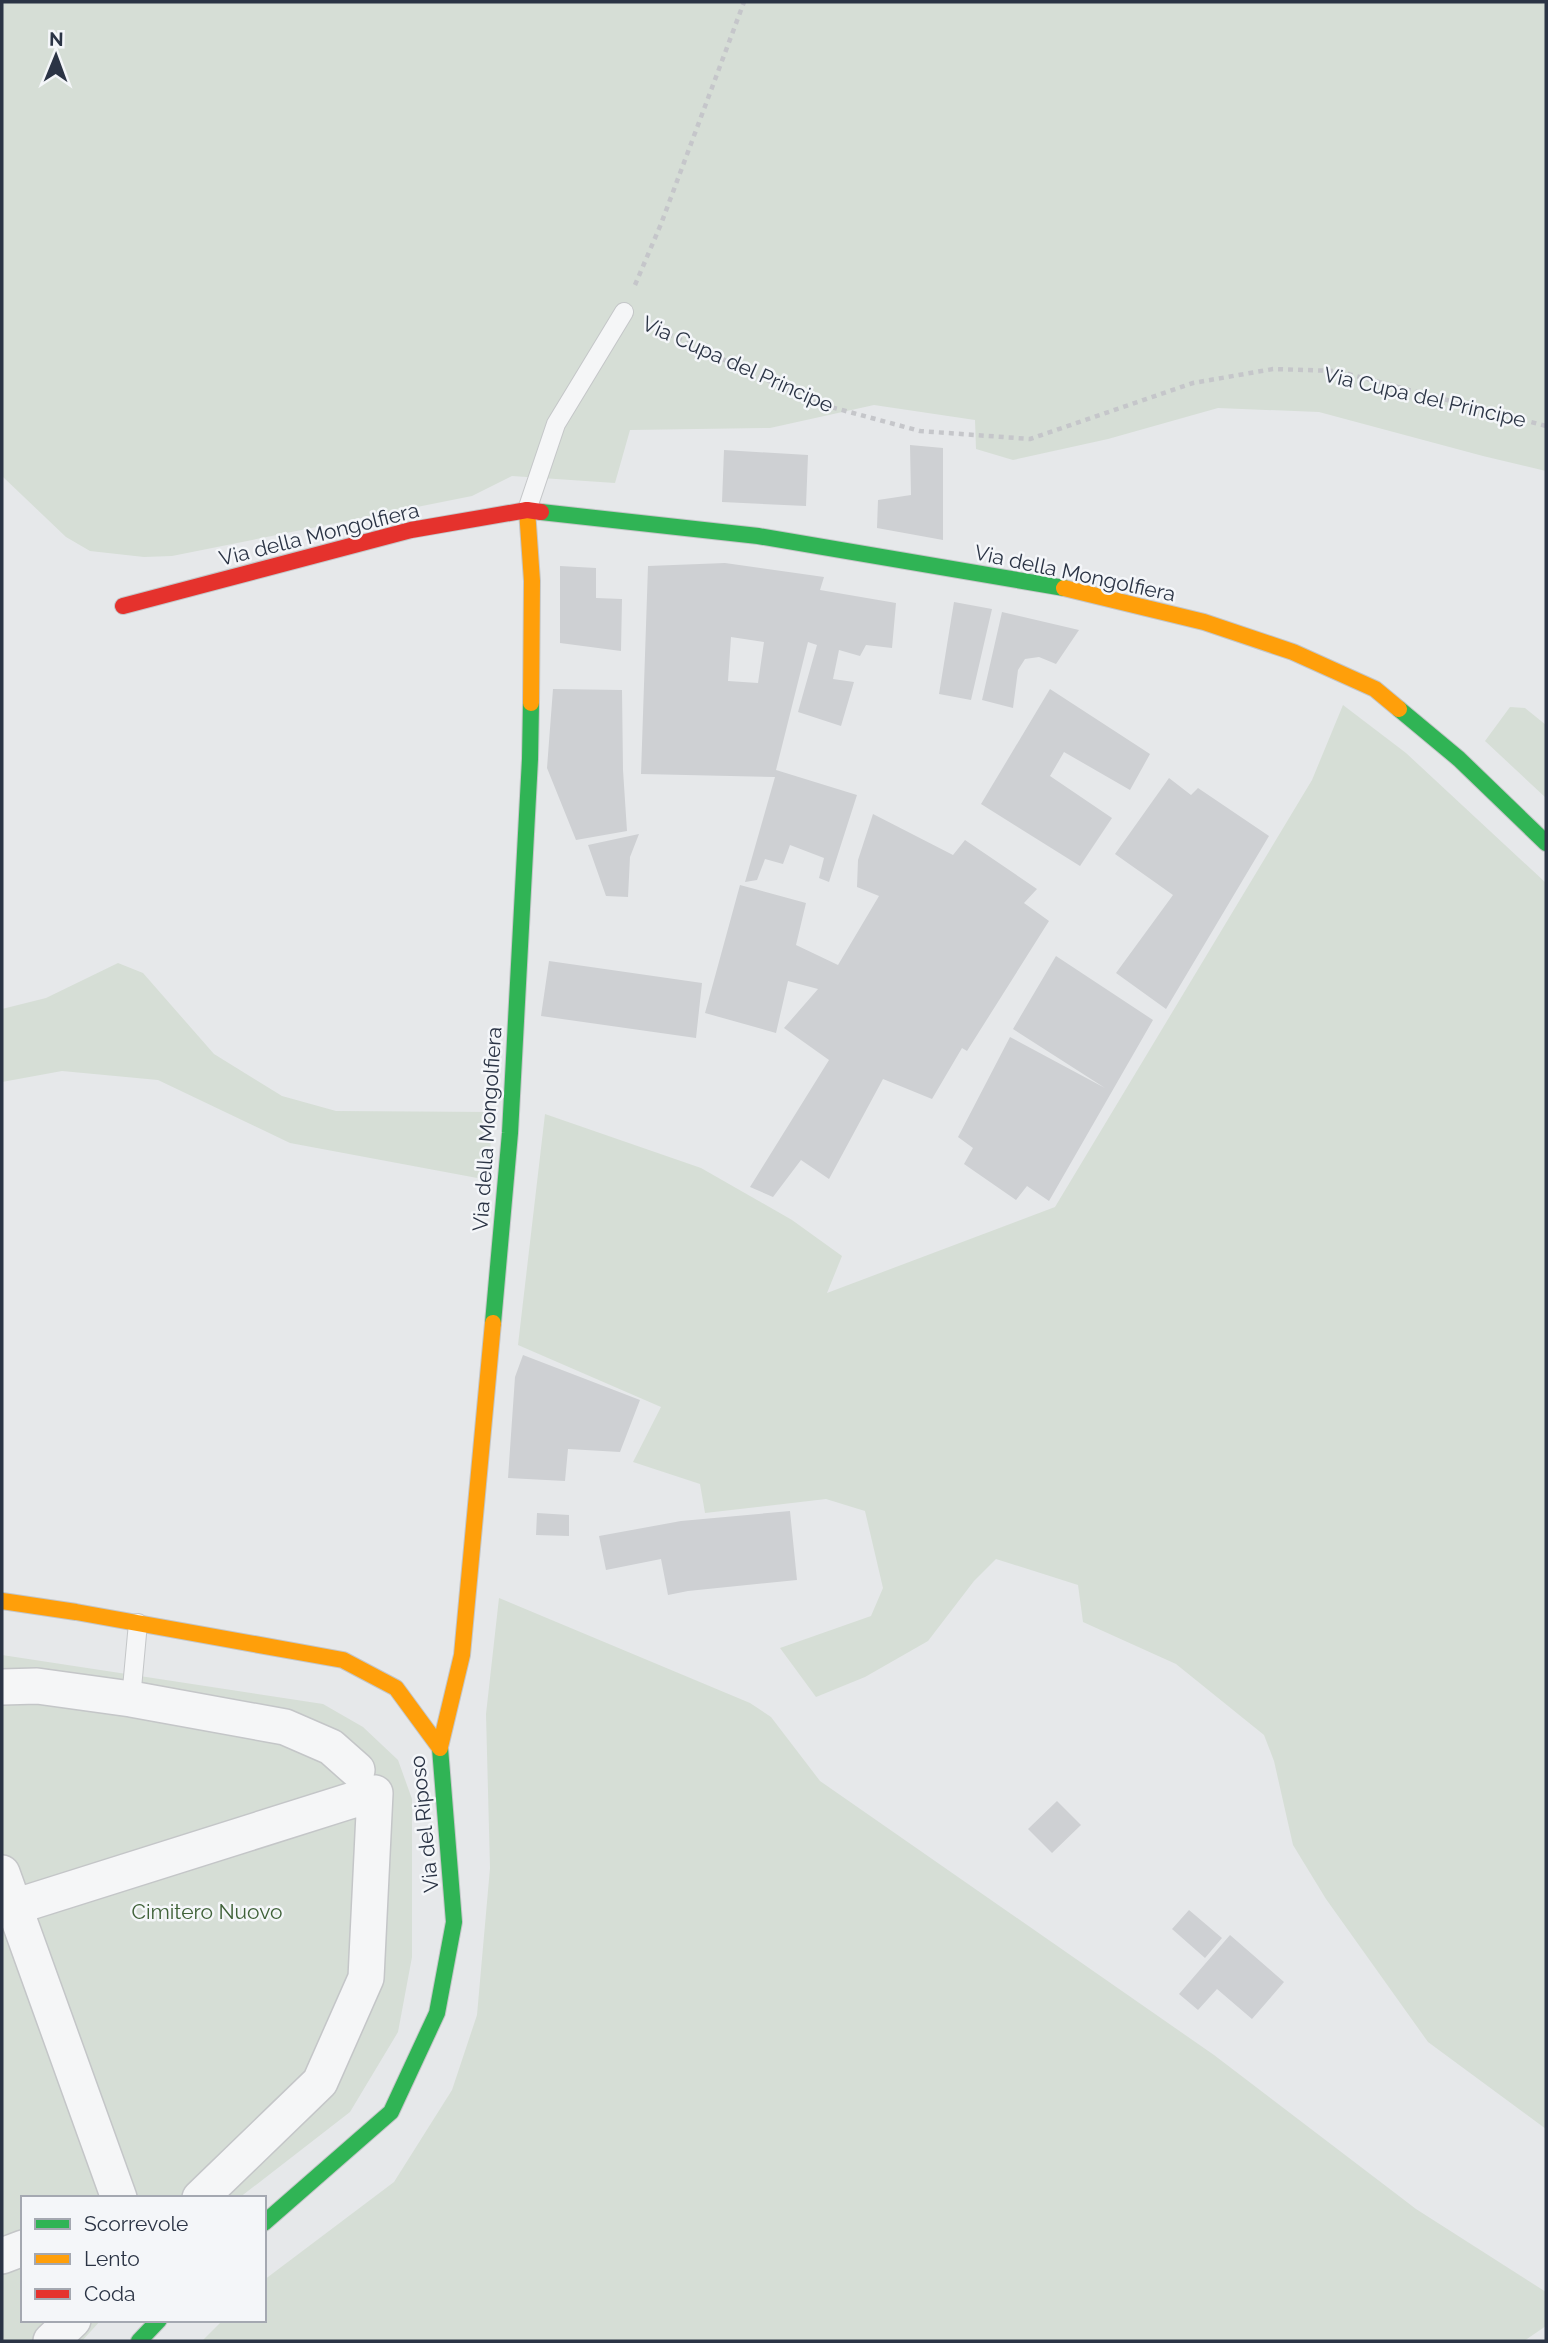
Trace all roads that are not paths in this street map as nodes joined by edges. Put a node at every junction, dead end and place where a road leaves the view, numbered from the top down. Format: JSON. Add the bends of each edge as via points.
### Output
{"nodes":[{"id":1,"x":624,"y":313,"type":"road end"},
{"id":2,"x":527,"y":510,"type":"junction"},
{"id":3,"x":123,"y":606,"type":"dead end"},
{"id":4,"x":1546,"y":843,"type":"edge"},
{"id":5,"x":2,"y":1601,"type":"edge"},
{"id":6,"x":138,"y":1623,"type":"junction"},
{"id":7,"x":2,"y":1687,"type":"edge"},
{"id":8,"x":131,"y":1699,"type":"junction"},
{"id":9,"x":440,"y":1747,"type":"junction"},
{"id":10,"x":366,"y":1781,"type":"junction"},
{"id":11,"x":2,"y":1872,"type":"edge"},
{"id":12,"x":14,"y":1907,"type":"junction"},
{"id":13,"x":118,"y":2196,"type":"edge"},
{"id":14,"x":202,"y":2196,"type":"edge"},
{"id":15,"x":266,"y":2221,"type":"edge"},
{"id":16,"x":21,"y":2249,"type":"edge"},
{"id":17,"x":2,"y":2256,"type":"edge"},
{"id":18,"x":71,"y":2322,"type":"edge"},
{"id":19,"x":157,"y":2322,"type":"edge"},
{"id":20,"x":51,"y":2341,"type":"edge"},
{"id":21,"x":139,"y":2341,"type":"edge"}],
"edges":[{"from":1,"to":2,"type":"lane","via":[[556,424]]},
{"from":2,"to":3,"type":"street","name":"Via della Mongolfiera","via":[[411,530]]},
{"from":2,"to":4,"type":"street","name":"Via della Mongolfiera","via":[[758,536],[1086,592],[1203,622],[1293,652],[1375,689],[1459,759]]},
{"from":2,"to":9,"type":"street","name":"Via della Mongolfiera","via":[[532,582],[530,759],[510,1133],[462,1655]]},
{"from":5,"to":6,"type":"street","name":"Via del Riposo"},
{"from":6,"to":8,"type":"lane"},
{"from":6,"to":9,"type":"street","name":"Via del Riposo","via":[[343,1660],[396,1688]]},
{"from":7,"to":8,"type":"street","via":[[37,1686]]},
{"from":8,"to":10,"type":"street","via":[[285,1727],[331,1747]]},
{"from":9,"to":15,"type":"street","name":"Via del Riposo","via":[[454,1922],[437,2013],[391,2112]]},
{"from":10,"to":12,"type":"street"},
{"from":10,"to":14,"type":"street","via":[[366,1978],[320,2082]]},
{"from":11,"to":12,"type":"street"},
{"from":12,"to":13,"type":"street"},
{"from":16,"to":17,"type":"street"},
{"from":18,"to":20,"type":"street"},
{"from":19,"to":21,"type":"street"}]}
